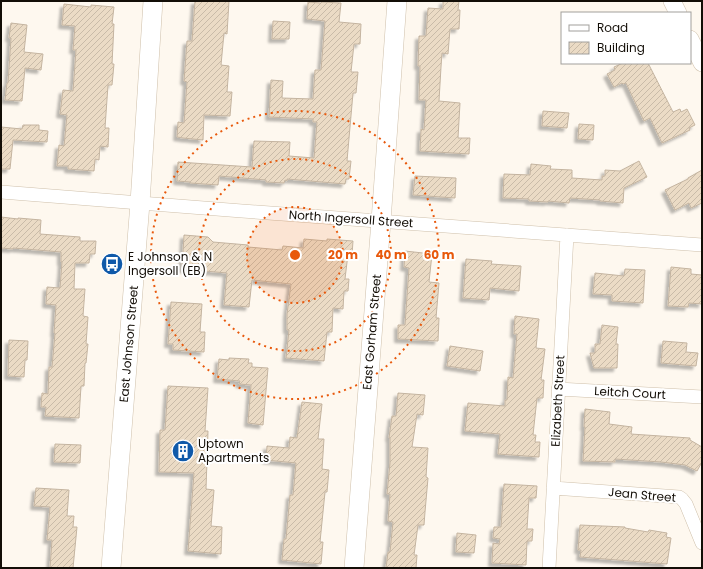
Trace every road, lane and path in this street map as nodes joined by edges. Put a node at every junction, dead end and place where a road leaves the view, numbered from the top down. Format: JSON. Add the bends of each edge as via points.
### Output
{"nodes":[{"id":1,"x":153,"y":1,"type":"edge"},
{"id":2,"x":397,"y":1,"type":"edge"},
{"id":3,"x":672,"y":1,"type":"edge"},
{"id":4,"x":678,"y":12,"type":"edge"},
{"id":5,"x":691,"y":40,"type":"edge"},
{"id":6,"x":702,"y":63,"type":"edge"},
{"id":7,"x":1,"y":192,"type":"edge"},
{"id":8,"x":140,"y":203,"type":"junction"},
{"id":9,"x":381,"y":221,"type":"junction"},
{"id":10,"x":567,"y":234,"type":"junction"},
{"id":11,"x":702,"y":245,"type":"edge"},
{"id":12,"x":558,"y":388,"type":"junction"},
{"id":13,"x":702,"y":397,"type":"edge"},
{"id":14,"x":553,"y":488,"type":"junction"},
{"id":15,"x":702,"y":543,"type":"edge"},
{"id":16,"x":111,"y":568,"type":"edge"},
{"id":17,"x":354,"y":568,"type":"edge"},
{"id":18,"x":549,"y":568,"type":"edge"}],
"edges":[{"from":1,"to":8,"type":"main road","name":"East Johnson Street"},
{"from":2,"to":9,"type":"main road","name":"East Gorham Street"},
{"from":3,"to":4,"type":"street"},
{"from":5,"to":6,"type":"street"},
{"from":7,"to":8,"type":"street","name":"North Ingersoll Street"},
{"from":8,"to":9,"type":"street","name":"North Ingersoll Street"},
{"from":8,"to":16,"type":"main road","name":"East Johnson Street"},
{"from":9,"to":10,"type":"street","name":"North Ingersoll Street"},
{"from":9,"to":17,"type":"main road","name":"East Gorham Street"},
{"from":10,"to":11,"type":"street","name":"North Ingersoll Street"},
{"from":10,"to":12,"type":"street","name":"Elizabeth Street"},
{"from":12,"to":13,"type":"street","name":"Leitch Court"},
{"from":12,"to":14,"type":"street","name":"Elizabeth Street"},
{"from":14,"to":15,"type":"street","name":"Jean Street","via":[[679,497],[686,504]]},
{"from":14,"to":18,"type":"street","name":"Elizabeth Street"}]}
